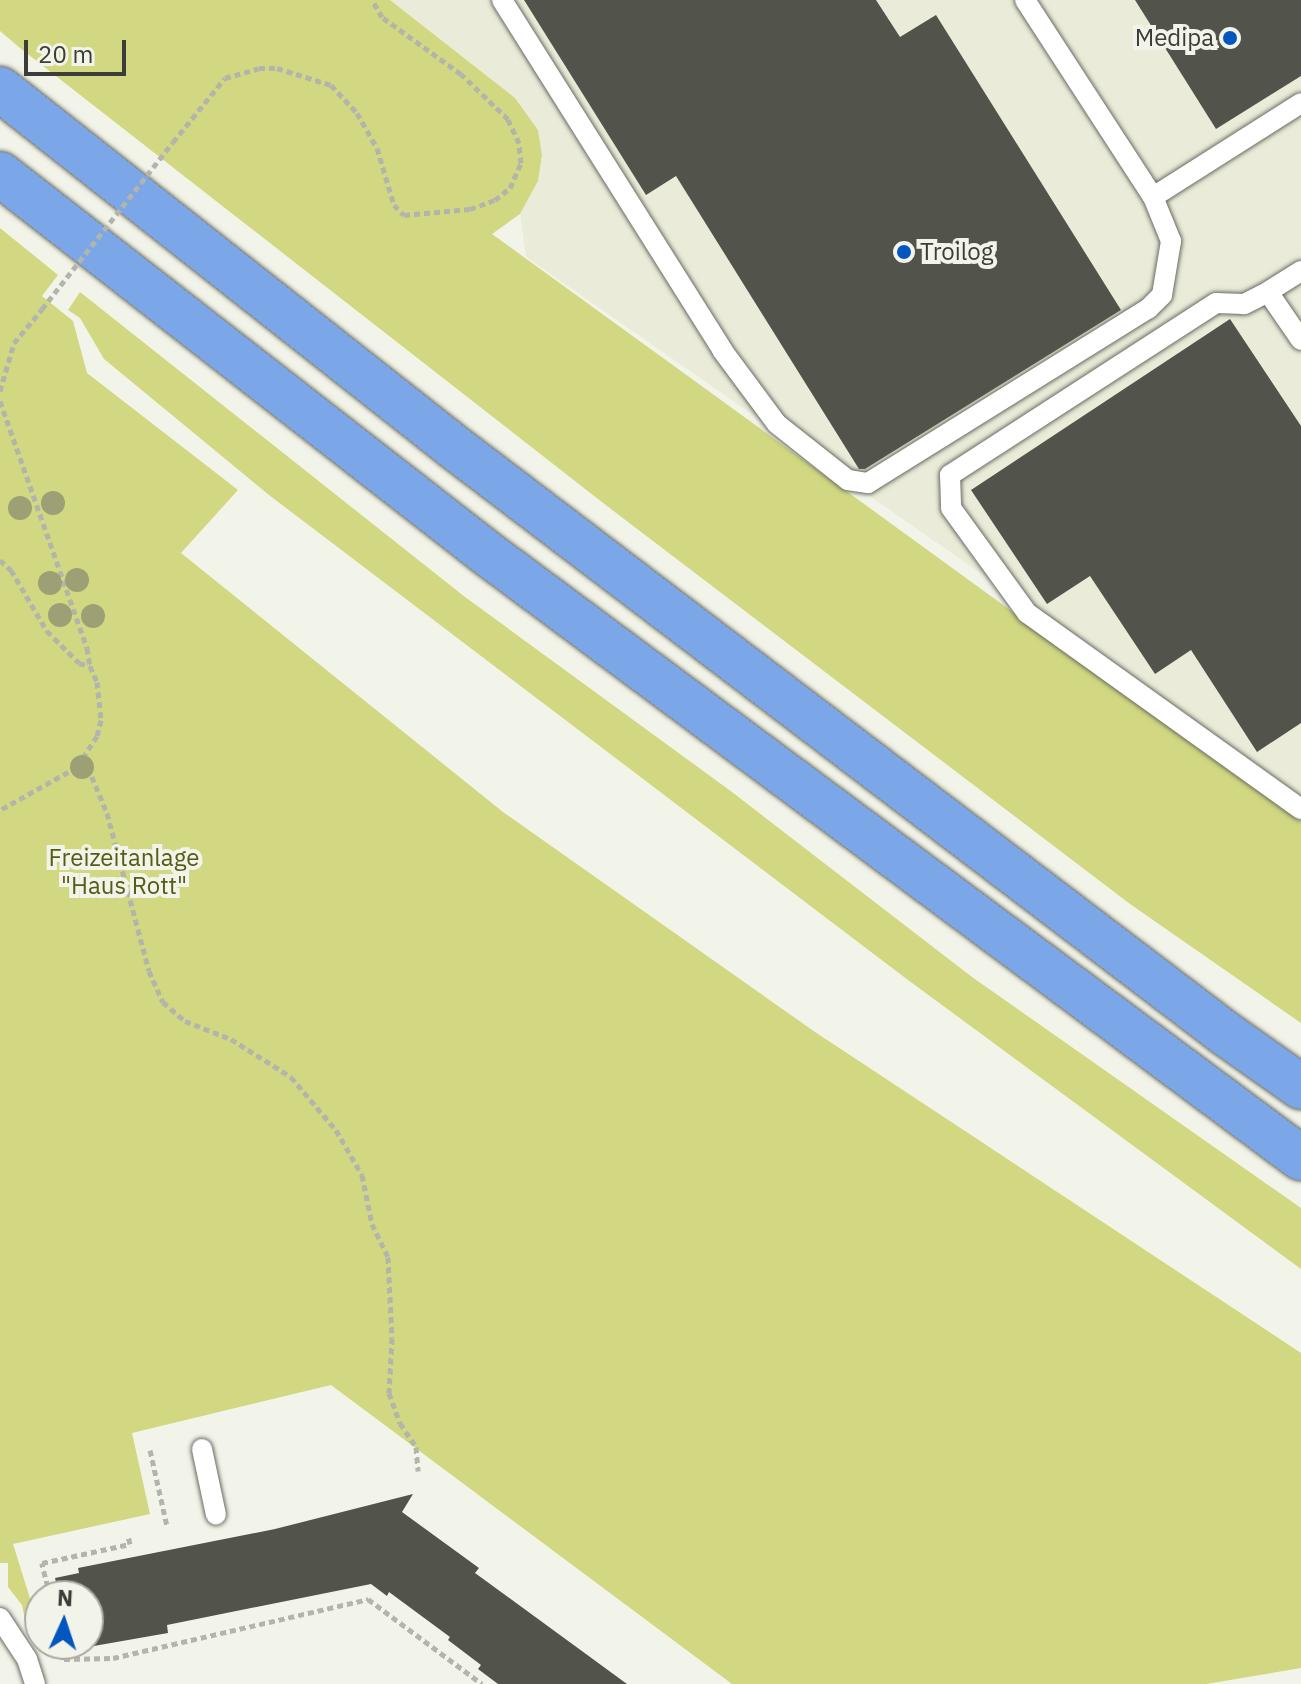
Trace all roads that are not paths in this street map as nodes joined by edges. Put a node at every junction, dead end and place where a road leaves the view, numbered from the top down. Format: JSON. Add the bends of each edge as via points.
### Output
{"nodes":[{"id":1,"x":502,"y":0,"type":"edge"},
{"id":2,"x":1025,"y":0,"type":"edge"},
{"id":3,"x":0,"y":89,"type":"edge"},
{"id":4,"x":1301,"y":103,"type":"edge"},
{"id":5,"x":0,"y":174,"type":"edge"},
{"id":6,"x":1153,"y":197,"type":"junction"},
{"id":7,"x":1301,"y":271,"type":"edge"},
{"id":8,"x":1268,"y":292,"type":"junction"},
{"id":9,"x":1301,"y":340,"type":"edge"},
{"id":10,"x":1301,"y":809,"type":"edge"},
{"id":11,"x":1301,"y":1087,"type":"edge"},
{"id":12,"x":1301,"y":1158,"type":"edge"},
{"id":13,"x":202,"y":1449,"type":"dead end"},
{"id":14,"x":216,"y":1515,"type":"dead end"},
{"id":15,"x":0,"y":1618,"type":"edge"},
{"id":16,"x":35,"y":1684,"type":"edge"}],
"edges":[{"from":1,"to":6,"type":"lane","via":[[722,350],[777,424],[848,480],[868,483],[1148,309],[1162,295],[1171,241]]},
{"from":2,"to":6,"type":"lane"},
{"from":3,"to":11,"type":"highway","via":[[458,450]]},
{"from":4,"to":6,"type":"lane"},
{"from":5,"to":12,"type":"highway","via":[[488,554]]},
{"from":7,"to":8,"type":"lane"},
{"from":8,"to":9,"type":"lane"},
{"from":8,"to":10,"type":"lane","via":[[1244,304],[1216,303],[950,475],[951,508],[1027,613]]},
{"from":13,"to":14,"type":"lane"},
{"from":15,"to":16,"type":"lane","via":[[27,1659]]}]}
